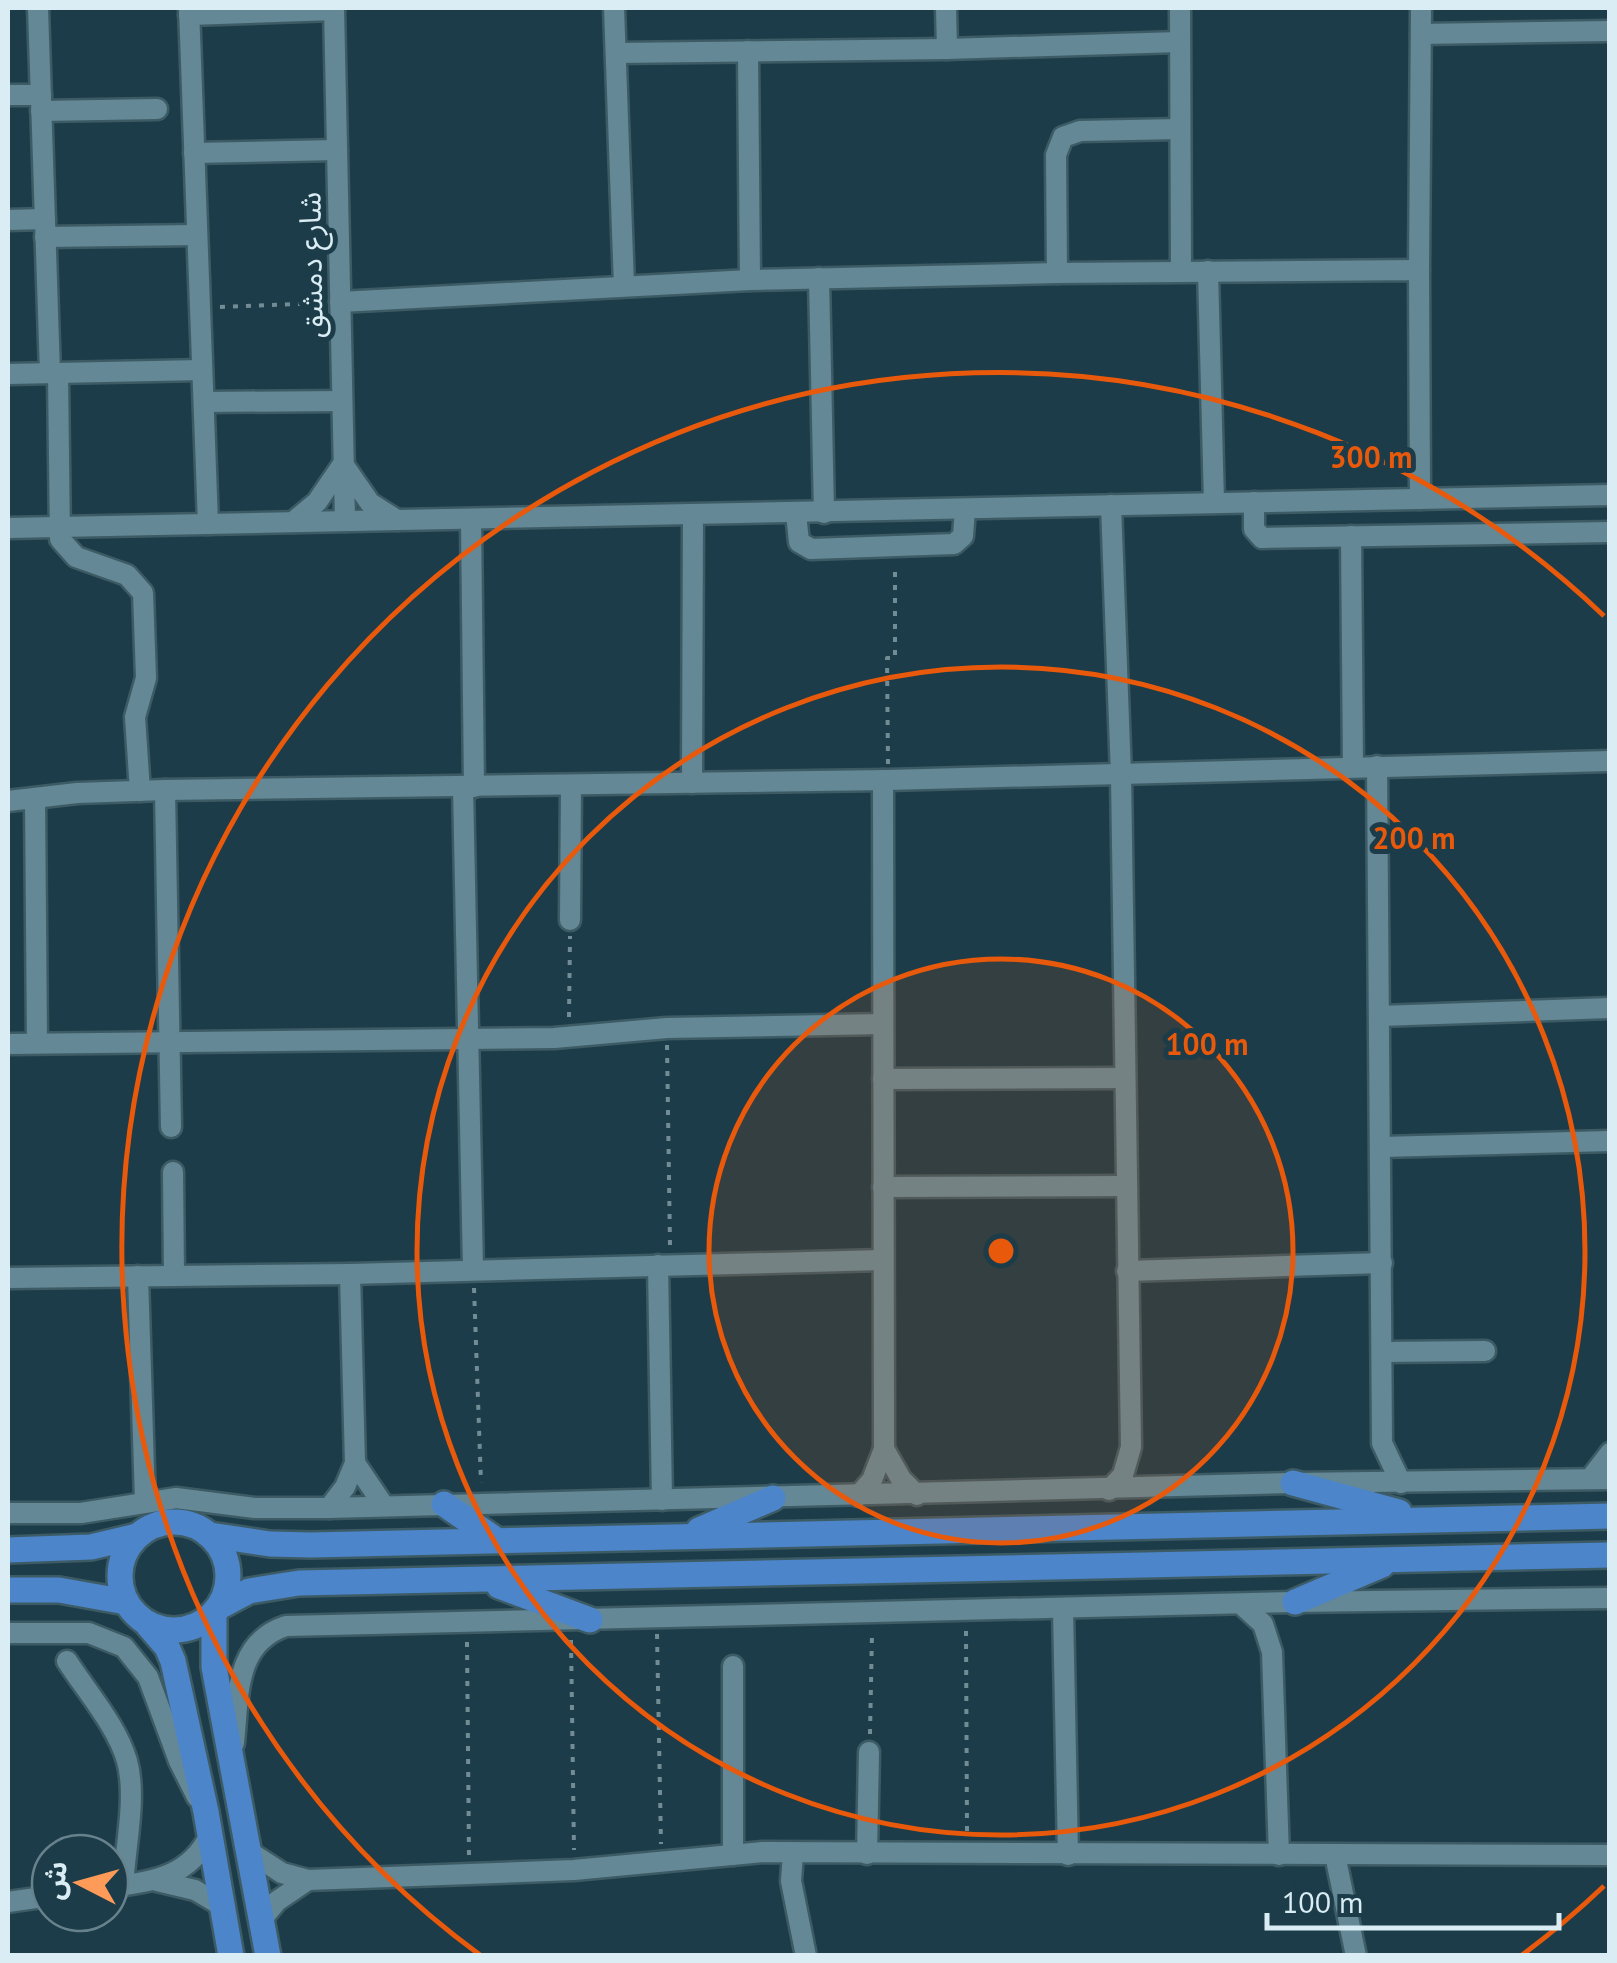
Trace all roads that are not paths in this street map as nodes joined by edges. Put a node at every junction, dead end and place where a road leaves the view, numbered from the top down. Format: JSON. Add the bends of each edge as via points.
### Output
{"nodes":[{"id":1,"x":38,"y":8,"type":"edge"},
{"id":2,"x":614,"y":8,"type":"edge"},
{"id":3,"x":946,"y":8,"type":"edge"},
{"id":4,"x":1180,"y":8,"type":"edge"},
{"id":5,"x":1421,"y":8,"type":"edge"},
{"id":6,"x":334,"y":9,"type":"edge"},
{"id":7,"x":189,"y":11,"type":"edge"},
{"id":8,"x":1610,"y":30,"type":"edge"},
{"id":9,"x":1420,"y":34,"type":"junction"},
{"id":10,"x":1179,"y":42,"type":"junction"},
{"id":11,"x":947,"y":49,"type":"junction"},
{"id":12,"x":748,"y":52,"type":"junction"},
{"id":13,"x":616,"y":53,"type":"junction"},
{"id":14,"x":8,"y":96,"type":"edge"},
{"id":15,"x":41,"y":103,"type":"junction"},
{"id":16,"x":158,"y":109,"type":"dead end"},
{"id":17,"x":1180,"y":129,"type":"junction"},
{"id":18,"x":337,"y":150,"type":"junction"},
{"id":19,"x":194,"y":153,"type":"junction"},
{"id":20,"x":8,"y":220,"type":"edge"},
{"id":21,"x":45,"y":228,"type":"junction"},
{"id":22,"x":197,"y":235,"type":"junction"},
{"id":23,"x":1418,"y":270,"type":"junction"},
{"id":24,"x":1182,"y":271,"type":"junction"},
{"id":25,"x":1208,"y":271,"type":"junction"},
{"id":26,"x":1057,"y":273,"type":"junction"},
{"id":27,"x":819,"y":278,"type":"junction"},
{"id":28,"x":750,"y":280,"type":"junction"},
{"id":29,"x":624,"y":286,"type":"junction"},
{"id":30,"x":340,"y":302,"type":"junction"},
{"id":31,"x":202,"y":370,"type":"junction"},
{"id":32,"x":8,"y":374,"type":"edge"},
{"id":33,"x":54,"y":374,"type":"junction"},
{"id":34,"x":342,"y":401,"type":"junction"},
{"id":35,"x":204,"y":402,"type":"junction"},
{"id":36,"x":344,"y":462,"type":"junction"},
{"id":37,"x":1610,"y":495,"type":"edge"},
{"id":38,"x":1459,"y":498,"type":"junction"},
{"id":39,"x":1420,"y":499,"type":"junction"},
{"id":40,"x":1214,"y":502,"type":"junction"},
{"id":41,"x":1254,"y":502,"type":"junction"},
{"id":42,"x":1111,"y":505,"type":"junction"},
{"id":43,"x":965,"y":509,"type":"junction"},
{"id":44,"x":796,"y":513,"type":"junction"},
{"id":45,"x":824,"y":513,"type":"junction"},
{"id":46,"x":692,"y":515,"type":"junction"},
{"id":47,"x":471,"y":520,"type":"junction"},
{"id":48,"x":398,"y":521,"type":"junction"},
{"id":49,"x":293,"y":522,"type":"junction"},
{"id":50,"x":345,"y":522,"type":"junction"},
{"id":51,"x":208,"y":524,"type":"junction"},
{"id":52,"x":58,"y":527,"type":"junction"},
{"id":53,"x":8,"y":528,"type":"edge"},
{"id":54,"x":1610,"y":532,"type":"edge"},
{"id":55,"x":1459,"y":534,"type":"junction"},
{"id":56,"x":1350,"y":536,"type":"junction"},
{"id":57,"x":1610,"y":761,"type":"edge"},
{"id":58,"x":1377,"y":766,"type":"junction"},
{"id":59,"x":1353,"y":767,"type":"junction"},
{"id":60,"x":1121,"y":775,"type":"junction"},
{"id":61,"x":886,"y":780,"type":"junction"},
{"id":62,"x":692,"y":784,"type":"junction"},
{"id":63,"x":572,"y":786,"type":"junction"},
{"id":64,"x":469,"y":787,"type":"junction"},
{"id":65,"x":140,"y":790,"type":"junction"},
{"id":66,"x":165,"y":790,"type":"junction"},
{"id":67,"x":34,"y":799,"type":"junction"},
{"id":68,"x":8,"y":801,"type":"edge"},
{"id":69,"x":570,"y":920,"type":"road end"},
{"id":70,"x":1610,"y":1008,"type":"edge"},
{"id":71,"x":1380,"y":1016,"type":"junction"},
{"id":72,"x":882,"y":1024,"type":"junction"},
{"id":73,"x":468,"y":1038,"type":"junction"},
{"id":74,"x":37,"y":1043,"type":"junction"},
{"id":75,"x":169,"y":1043,"type":"junction"},
{"id":76,"x":8,"y":1044,"type":"edge"},
{"id":77,"x":1125,"y":1078,"type":"junction"},
{"id":78,"x":882,"y":1080,"type":"junction"},
{"id":79,"x":172,"y":1128,"type":"dead end"},
{"id":80,"x":1610,"y":1141,"type":"edge"},
{"id":81,"x":1381,"y":1147,"type":"junction"},
{"id":82,"x":173,"y":1172,"type":"dead end"},
{"id":83,"x":1126,"y":1186,"type":"junction"},
{"id":84,"x":883,"y":1187,"type":"junction"},
{"id":85,"x":883,"y":1260,"type":"junction"},
{"id":86,"x":1382,"y":1263,"type":"junction"},
{"id":87,"x":664,"y":1265,"type":"junction"},
{"id":88,"x":473,"y":1269,"type":"junction"},
{"id":89,"x":1128,"y":1271,"type":"junction"},
{"id":90,"x":350,"y":1274,"type":"junction"},
{"id":91,"x":174,"y":1275,"type":"junction"},
{"id":92,"x":138,"y":1276,"type":"junction"},
{"id":93,"x":8,"y":1278,"type":"edge"},
{"id":94,"x":1486,"y":1351,"type":"dead end"},
{"id":95,"x":1382,"y":1352,"type":"junction"},
{"id":96,"x":1382,"y":1444,"type":"junction"},
{"id":97,"x":1131,"y":1447,"type":"junction"},
{"id":98,"x":884,"y":1449,"type":"junction"},
{"id":99,"x":1610,"y":1453,"type":"edge"},
{"id":100,"x":355,"y":1464,"type":"junction"},
{"id":101,"x":1600,"y":1479,"type":"edge"},
{"id":102,"x":1293,"y":1483,"type":"junction"},
{"id":103,"x":1401,"y":1483,"type":"junction"},
{"id":104,"x":1361,"y":1484,"type":"junction"},
{"id":105,"x":1163,"y":1489,"type":"junction"},
{"id":106,"x":1109,"y":1490,"type":"junction"},
{"id":107,"x":917,"y":1495,"type":"junction"},
{"id":108,"x":858,"y":1496,"type":"junction"},
{"id":109,"x":772,"y":1498,"type":"junction"},
{"id":110,"x":662,"y":1500,"type":"junction"},
{"id":111,"x":145,"y":1501,"type":"junction"},
{"id":112,"x":444,"y":1504,"type":"junction"},
{"id":113,"x":384,"y":1506,"type":"junction"},
{"id":114,"x":330,"y":1508,"type":"junction"},
{"id":115,"x":8,"y":1513,"type":"edge"},
{"id":116,"x":1610,"y":1516,"type":"edge"},
{"id":117,"x":1428,"y":1520,"type":"junction"},
{"id":118,"x":210,"y":1534,"type":"junction"},
{"id":119,"x":688,"y":1535,"type":"junction"},
{"id":120,"x":136,"y":1536,"type":"junction"},
{"id":121,"x":495,"y":1540,"type":"junction"},
{"id":122,"x":8,"y":1550,"type":"edge"},
{"id":123,"x":1610,"y":1555,"type":"edge"},
{"id":124,"x":1579,"y":1556,"type":"junction"},
{"id":125,"x":1396,"y":1560,"type":"junction"},
{"id":126,"x":1610,"y":1568,"type":"edge"},
{"id":127,"x":485,"y":1580,"type":"junction"},
{"id":128,"x":8,"y":1590,"type":"edge"},
{"id":129,"x":1610,"y":1598,"type":"edge"},
{"id":130,"x":126,"y":1602,"type":"junction"},
{"id":131,"x":1295,"y":1602,"type":"junction"},
{"id":132,"x":1240,"y":1604,"type":"junction"},
{"id":133,"x":1063,"y":1609,"type":"junction"},
{"id":134,"x":216,"y":1611,"type":"junction"},
{"id":135,"x":580,"y":1620,"type":"junction"},
{"id":136,"x":148,"y":1625,"type":"junction"},
{"id":137,"x":8,"y":1633,"type":"edge"},
{"id":138,"x":1272,"y":1652,"type":"junction"},
{"id":139,"x":67,"y":1661,"type":"dead end"},
{"id":140,"x":733,"y":1666,"type":"dead end"},
{"id":141,"x":870,"y":1752,"type":"road end"},
{"id":142,"x":232,"y":1765,"type":"junction"},
{"id":143,"x":208,"y":1824,"type":"junction"},
{"id":144,"x":124,"y":1833,"type":"edge"},
{"id":145,"x":248,"y":1852,"type":"junction"},
{"id":146,"x":793,"y":1854,"type":"junction"},
{"id":147,"x":867,"y":1854,"type":"junction"},
{"id":148,"x":1068,"y":1854,"type":"junction"},
{"id":149,"x":733,"y":1855,"type":"junction"},
{"id":150,"x":1610,"y":1855,"type":"edge"},
{"id":151,"x":1278,"y":1856,"type":"junction"},
{"id":152,"x":1335,"y":1856,"type":"junction"},
{"id":153,"x":308,"y":1880,"type":"junction"},
{"id":154,"x":155,"y":1881,"type":"junction"},
{"id":155,"x":130,"y":1885,"type":"edge"},
{"id":156,"x":222,"y":1906,"type":"junction"},
{"id":157,"x":262,"y":1920,"type":"junction"},
{"id":158,"x":231,"y":1956,"type":"edge"},
{"id":159,"x":268,"y":1956,"type":"edge"},
{"id":160,"x":806,"y":1956,"type":"edge"},
{"id":161,"x":1356,"y":1956,"type":"edge"}],
"edges":[{"from":1,"to":15,"type":"street"},
{"from":2,"to":13,"type":"street"},
{"from":3,"to":11,"type":"street"},
{"from":4,"to":10,"type":"street"},
{"from":5,"to":9,"type":"street"},
{"from":6,"to":7,"type":"street"},
{"from":6,"to":18,"type":"street","name":"شارع دمشق"},
{"from":7,"to":19,"type":"street"},
{"from":8,"to":9,"type":"street"},
{"from":9,"to":23,"type":"street"},
{"from":10,"to":11,"type":"street"},
{"from":10,"to":17,"type":"street"},
{"from":11,"to":12,"type":"street"},
{"from":12,"to":13,"type":"street"},
{"from":12,"to":28,"type":"street"},
{"from":13,"to":29,"type":"street"},
{"from":14,"to":15,"type":"street"},
{"from":15,"to":16,"type":"street"},
{"from":15,"to":21,"type":"street"},
{"from":17,"to":24,"type":"street"},
{"from":17,"to":26,"type":"street","via":[[1063,137],[1056,155]]},
{"from":18,"to":19,"type":"street"},
{"from":18,"to":30,"type":"street","name":"شارع دمشق"},
{"from":19,"to":22,"type":"street"},
{"from":20,"to":21,"type":"street"},
{"from":21,"to":22,"type":"street"},
{"from":21,"to":33,"type":"street"},
{"from":22,"to":31,"type":"street"},
{"from":23,"to":25,"type":"street"},
{"from":23,"to":39,"type":"street"},
{"from":24,"to":25,"type":"street"},
{"from":24,"to":26,"type":"street"},
{"from":25,"to":40,"type":"street"},
{"from":26,"to":27,"type":"street"},
{"from":27,"to":28,"type":"street"},
{"from":27,"to":45,"type":"street"},
{"from":28,"to":29,"type":"street"},
{"from":29,"to":30,"type":"street"},
{"from":30,"to":34,"type":"street","name":"شارع دمشق"},
{"from":31,"to":33,"type":"street"},
{"from":31,"to":35,"type":"street"},
{"from":32,"to":33,"type":"street"},
{"from":33,"to":52,"type":"street"},
{"from":34,"to":35,"type":"street"},
{"from":34,"to":36,"type":"street","name":"شارع دمشق"},
{"from":35,"to":51,"type":"street"},
{"from":36,"to":48,"type":"street","via":[[370,504]]},
{"from":36,"to":49,"type":"street","via":[[318,502]]},
{"from":36,"to":50,"type":"street","name":"شارع دمشق"},
{"from":37,"to":38,"type":"street"},
{"from":38,"to":39,"type":"street"},
{"from":38,"to":55,"type":"street"},
{"from":39,"to":41,"type":"street"},
{"from":40,"to":41,"type":"street"},
{"from":40,"to":42,"type":"street"},
{"from":41,"to":56,"type":"street","via":[[1254,529],[1262,538]]},
{"from":42,"to":43,"type":"street"},
{"from":42,"to":60,"type":"street"},
{"from":43,"to":44,"type":"street","via":[[963,536],[954,544],[894,546],[806,548],[799,542]]},
{"from":43,"to":45,"type":"street"},
{"from":44,"to":45,"type":"street"},
{"from":44,"to":46,"type":"street"},
{"from":46,"to":47,"type":"street"},
{"from":46,"to":62,"type":"street"},
{"from":47,"to":48,"type":"street"},
{"from":47,"to":64,"type":"street"},
{"from":48,"to":50,"type":"street"},
{"from":49,"to":50,"type":"street"},
{"from":49,"to":51,"type":"street"},
{"from":51,"to":52,"type":"street"},
{"from":52,"to":53,"type":"street"},
{"from":52,"to":65,"type":"street","via":[[76,557],[128,575],[143,593],[146,678],[135,717]]},
{"from":54,"to":55,"type":"street"},
{"from":55,"to":56,"type":"street"},
{"from":56,"to":59,"type":"street"},
{"from":57,"to":58,"type":"street"},
{"from":58,"to":59,"type":"street"},
{"from":58,"to":71,"type":"street"},
{"from":59,"to":60,"type":"street"},
{"from":60,"to":61,"type":"street"},
{"from":60,"to":77,"type":"street"},
{"from":61,"to":62,"type":"street"},
{"from":61,"to":72,"type":"street"},
{"from":62,"to":63,"type":"street"},
{"from":63,"to":64,"type":"street"},
{"from":63,"to":69,"type":"street"},
{"from":64,"to":66,"type":"street"},
{"from":64,"to":73,"type":"street"},
{"from":65,"to":66,"type":"street"},
{"from":65,"to":67,"type":"street"},
{"from":66,"to":75,"type":"street"},
{"from":67,"to":68,"type":"street"},
{"from":67,"to":74,"type":"street"},
{"from":70,"to":71,"type":"street"},
{"from":71,"to":81,"type":"street"},
{"from":72,"to":73,"type":"street"},
{"from":72,"to":78,"type":"street"},
{"from":73,"to":75,"type":"street"},
{"from":73,"to":88,"type":"street"},
{"from":74,"to":75,"type":"street"},
{"from":74,"to":76,"type":"street"},
{"from":75,"to":79,"type":"street"},
{"from":77,"to":78,"type":"street"},
{"from":77,"to":83,"type":"street"},
{"from":78,"to":84,"type":"street"},
{"from":80,"to":81,"type":"street"},
{"from":81,"to":86,"type":"street"},
{"from":82,"to":91,"type":"street"},
{"from":83,"to":84,"type":"street"},
{"from":83,"to":89,"type":"street"},
{"from":84,"to":85,"type":"street"},
{"from":85,"to":87,"type":"street"},
{"from":85,"to":98,"type":"street"},
{"from":86,"to":89,"type":"street"},
{"from":86,"to":95,"type":"street"},
{"from":87,"to":88,"type":"street"},
{"from":87,"to":110,"type":"street"},
{"from":88,"to":90,"type":"street"},
{"from":89,"to":97,"type":"street"},
{"from":90,"to":91,"type":"street"},
{"from":90,"to":100,"type":"street"},
{"from":91,"to":92,"type":"street"},
{"from":92,"to":93,"type":"street"},
{"from":92,"to":111,"type":"street"},
{"from":94,"to":95,"type":"street"},
{"from":95,"to":96,"type":"street"},
{"from":96,"to":103,"type":"street"},
{"from":96,"to":104,"type":"street"},
{"from":97,"to":105,"type":"street"},
{"from":97,"to":106,"type":"street"},
{"from":98,"to":107,"type":"street"},
{"from":98,"to":108,"type":"street"},
{"from":99,"to":101,"type":"street"},
{"from":100,"to":113,"type":"street"},
{"from":100,"to":114,"type":"street"},
{"from":101,"to":103,"type":"street"},
{"from":102,"to":104,"type":"street"},
{"from":102,"to":105,"type":"street"},
{"from":102,"to":117,"type":"main road"},
{"from":103,"to":104,"type":"street"},
{"from":105,"to":106,"type":"street"},
{"from":106,"to":107,"type":"street"},
{"from":107,"to":108,"type":"street"},
{"from":108,"to":109,"type":"street"},
{"from":109,"to":110,"type":"street"},
{"from":109,"to":119,"type":"main road"},
{"from":110,"to":112,"type":"street"},
{"from":111,"to":114,"type":"street"},
{"from":111,"to":115,"type":"street","via":[[81,1512]]},
{"from":112,"to":113,"type":"street"},
{"from":112,"to":121,"type":"main road"},
{"from":113,"to":114,"type":"street"},
{"from":116,"to":117,"type":"main road"},
{"from":117,"to":119,"type":"main road"},
{"from":118,"to":120,"type":"main road","via":[[181,1522]]},
{"from":118,"to":121,"type":"main road","via":[[290,1545]]},
{"from":118,"to":134,"type":"main road","via":[[226,1562],[226,1593]]},
{"from":119,"to":121,"type":"main road"},
{"from":120,"to":122,"type":"main road","via":[[79,1548]]},
{"from":120,"to":130,"type":"main road","via":[[119,1574]]},
{"from":123,"to":124,"type":"main road"},
{"from":124,"to":125,"type":"main road"},
{"from":124,"to":126,"type":"main road"},
{"from":125,"to":127,"type":"main road"},
{"from":125,"to":131,"type":"main road"},
{"from":127,"to":134,"type":"main road","via":[[282,1584],[249,1591]]},
{"from":127,"to":135,"type":"main road"},
{"from":128,"to":130,"type":"main road","via":[[82,1592]]},
{"from":129,"to":131,"type":"street"},
{"from":130,"to":136,"type":"main road"},
{"from":131,"to":132,"type":"street"},
{"from":131,"to":138,"type":"street"},
{"from":132,"to":133,"type":"street"},
{"from":132,"to":138,"type":"street","via":[[1263,1624]]},
{"from":133,"to":135,"type":"street"},
{"from":133,"to":148,"type":"street"},
{"from":134,"to":136,"type":"main road","via":[[190,1629]]},
{"from":134,"to":142,"type":"main road","via":[[212,1654]]},
{"from":135,"to":142,"type":"street","via":[[273,1630],[253,1647],[242,1671]]},
{"from":136,"to":143,"type":"main road","via":[[173,1661]]},
{"from":137,"to":143,"type":"street","via":[[89,1633],[134,1656]]},
{"from":138,"to":151,"type":"street"},
{"from":139,"to":144,"type":"street","via":[[128,1764]]},
{"from":140,"to":149,"type":"street"},
{"from":141,"to":147,"type":"street"},
{"from":142,"to":145,"type":"main road"},
{"from":143,"to":154,"type":"street","via":[[188,1865]]},
{"from":143,"to":156,"type":"main road"},
{"from":145,"to":153,"type":"street"},
{"from":145,"to":157,"type":"main road"},
{"from":146,"to":147,"type":"street"},
{"from":146,"to":149,"type":"street"},
{"from":146,"to":160,"type":"street","via":[[791,1881]]},
{"from":147,"to":148,"type":"street"},
{"from":148,"to":151,"type":"street"},
{"from":149,"to":153,"type":"street","via":[[574,1870]]},
{"from":150,"to":152,"type":"street"},
{"from":151,"to":152,"type":"street"},
{"from":152,"to":161,"type":"street"},
{"from":153,"to":157,"type":"street"},
{"from":154,"to":155,"type":"street"},
{"from":154,"to":156,"type":"street","via":[[186,1886]]},
{"from":156,"to":158,"type":"main road"},
{"from":157,"to":159,"type":"main road"}]}
